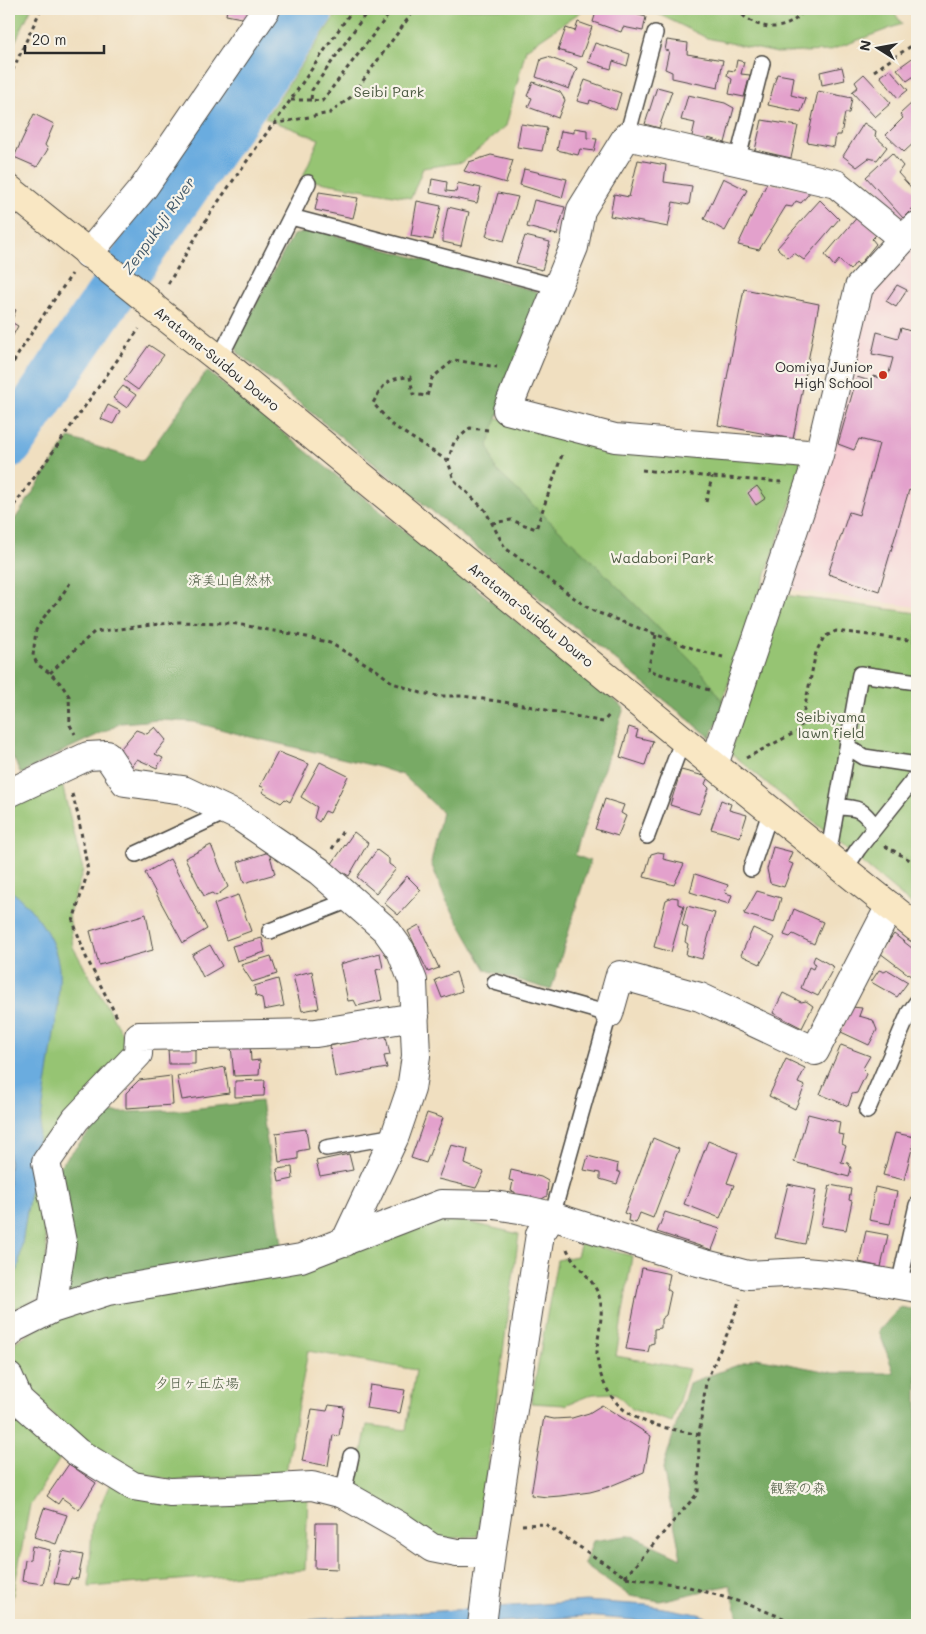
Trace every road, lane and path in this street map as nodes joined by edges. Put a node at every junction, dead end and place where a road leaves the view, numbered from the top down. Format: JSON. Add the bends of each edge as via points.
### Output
{"nodes":[{"id":1,"x":41,"y":9,"type":"edge"},
{"id":2,"x":266,"y":9,"type":"edge"},
{"id":3,"x":352,"y":9,"type":"edge"},
{"id":4,"x":369,"y":9,"type":"edge"},
{"id":5,"x":394,"y":9,"type":"edge"},
{"id":6,"x":415,"y":9,"type":"edge"},
{"id":7,"x":737,"y":9,"type":"edge"},
{"id":8,"x":804,"y":9,"type":"edge"},
{"id":9,"x":829,"y":9,"type":"edge"},
{"id":10,"x":838,"y":9,"type":"edge"},
{"id":11,"x":656,"y":33,"type":"dead end"},
{"id":12,"x":917,"y":42,"type":"edge"},
{"id":13,"x":762,"y":63,"type":"dead end"},
{"id":14,"x":874,"y":71,"type":"dead end"},
{"id":15,"x":9,"y":78,"type":"edge"},
{"id":16,"x":290,"y":100,"type":"junction"},
{"id":17,"x":310,"y":100,"type":"junction"},
{"id":18,"x":273,"y":124,"type":"junction"},
{"id":19,"x":627,"y":136,"type":"junction"},
{"id":20,"x":737,"y":162,"type":"junction"},
{"id":21,"x":308,"y":183,"type":"dead end"},
{"id":22,"x":9,"y":189,"type":"edge"},
{"id":23,"x":291,"y":217,"type":"junction"},
{"id":24,"x":910,"y":233,"type":"edge"},
{"id":25,"x":95,"y":258,"type":"junction"},
{"id":26,"x":558,"y":287,"type":"junction"},
{"id":27,"x":150,"y":304,"type":"junction"},
{"id":28,"x":219,"y":359,"type":"junction"},
{"id":29,"x":9,"y":369,"type":"edge"},
{"id":30,"x":523,"y":371,"type":"junction"},
{"id":31,"x":493,"y":431,"type":"dead end"},
{"id":32,"x":564,"y":449,"type":"dead end"},
{"id":33,"x":819,"y":455,"type":"junction"},
{"id":34,"x":448,"y":462,"type":"junction"},
{"id":35,"x":635,"y":468,"type":"dead end"},
{"id":36,"x":712,"y":477,"type":"junction"},
{"id":37,"x":706,"y":502,"type":"dead end"},
{"id":38,"x":9,"y":512,"type":"edge"},
{"id":39,"x":492,"y":523,"type":"junction"},
{"id":40,"x":70,"y":583,"type":"dead end"},
{"id":41,"x":656,"y":635,"type":"junction"},
{"id":42,"x":917,"y":641,"type":"edge"},
{"id":43,"x":728,"y":658,"type":"dead end"},
{"id":44,"x":50,"y":673,"type":"junction"},
{"id":45,"x":917,"y":682,"type":"edge"},
{"id":46,"x":626,"y":693,"type":"junction"},
{"id":47,"x":737,"y":699,"type":"junction"},
{"id":48,"x":682,"y":739,"type":"junction"},
{"id":49,"x":848,"y":747,"type":"junction"},
{"id":50,"x":76,"y":761,"type":"junction"},
{"id":51,"x":714,"y":765,"type":"junction"},
{"id":52,"x":917,"y":765,"type":"edge"},
{"id":53,"x":917,"y":775,"type":"edge"},
{"id":54,"x":9,"y":793,"type":"edge"},
{"id":55,"x":837,"y":807,"type":"junction"},
{"id":56,"x":771,"y":810,"type":"junction"},
{"id":57,"x":228,"y":811,"type":"junction"},
{"id":58,"x":875,"y":827,"type":"junction"},
{"id":59,"x":647,"y":836,"type":"dead end"},
{"id":60,"x":136,"y":854,"type":"dead end"},
{"id":61,"x":836,"y":863,"type":"junction"},
{"id":62,"x":751,"y":869,"type":"dead end"},
{"id":63,"x":352,"y":899,"type":"junction"},
{"id":64,"x":890,"y":906,"type":"junction"},
{"id":65,"x":917,"y":928,"type":"edge"},
{"id":66,"x":270,"y":931,"type":"dead end"},
{"id":67,"x":495,"y":982,"type":"dead end"},
{"id":68,"x":917,"y":1002,"type":"edge"},
{"id":69,"x":608,"y":1014,"type":"junction"},
{"id":70,"x":415,"y":1017,"type":"junction"},
{"id":71,"x":139,"y":1036,"type":"junction"},
{"id":72,"x":867,"y":1111,"type":"dead end"},
{"id":73,"x":395,"y":1136,"type":"junction"},
{"id":74,"x":326,"y":1148,"type":"dead end"},
{"id":75,"x":917,"y":1205,"type":"edge"},
{"id":76,"x":552,"y":1216,"type":"junction"},
{"id":77,"x":345,"y":1242,"type":"junction"},
{"id":78,"x":748,"y":1275,"type":"junction"},
{"id":79,"x":908,"y":1287,"type":"edge"},
{"id":80,"x":52,"y":1309,"type":"junction"},
{"id":81,"x":9,"y":1334,"type":"edge"},
{"id":82,"x":9,"y":1377,"type":"edge"},
{"id":83,"x":700,"y":1435,"type":"junction"},
{"id":84,"x":351,"y":1456,"type":"dead end"},
{"id":85,"x":342,"y":1494,"type":"junction"},
{"id":86,"x":515,"y":1525,"type":"dead end"},
{"id":87,"x":491,"y":1553,"type":"junction"},
{"id":88,"x":625,"y":1577,"type":"junction"},
{"id":89,"x":482,"y":1625,"type":"edge"},
{"id":90,"x":801,"y":1625,"type":"edge"}],
"edges":[{"from":1,"to":15,"type":"path"},
{"from":2,"to":25,"type":"street"},
{"from":3,"to":16,"type":"path"},
{"from":4,"to":17,"type":"path","via":[[312,90]]},
{"from":5,"to":17,"type":"path","via":[[322,102]]},
{"from":6,"to":18,"type":"path","via":[[351,97],[330,113]]},
{"from":7,"to":8,"type":"path","via":[[754,24],[767,27],[793,20]]},
{"from":9,"to":10,"type":"path","via":[[837,12]]},
{"from":11,"to":19,"type":"lane"},
{"from":12,"to":14,"type":"path"},
{"from":13,"to":20,"type":"lane"},
{"from":16,"to":17,"type":"path"},
{"from":16,"to":18,"type":"path"},
{"from":18,"to":27,"type":"path"},
{"from":19,"to":20,"type":"street"},
{"from":19,"to":26,"type":"street","via":[[582,210],[574,247]]},
{"from":20,"to":24,"type":"street","via":[[836,184]]},
{"from":21,"to":23,"type":"lane"},
{"from":22,"to":25,"type":"main road"},
{"from":23,"to":26,"type":"lane"},
{"from":23,"to":28,"type":"lane"},
{"from":24,"to":33,"type":"street","via":[[859,287]]},
{"from":25,"to":27,"type":"main road","name":"Aratama-Suidou Douro"},
{"from":25,"to":29,"type":"path","via":[[62,289]]},
{"from":26,"to":30,"type":"street"},
{"from":27,"to":28,"type":"main road","name":"Aratama-Suidou Douro"},
{"from":27,"to":38,"type":"path","via":[[50,456]]},
{"from":28,"to":46,"type":"main road","name":"Aratama-Suidou Douro"},
{"from":30,"to":33,"type":"street","via":[[507,410],[615,438]]},
{"from":30,"to":34,"type":"path","via":[[454,360],[432,378],[427,396],[414,394],[410,377],[397,378],[383,386],[374,403],[392,426]]},
{"from":31,"to":34,"type":"path","via":[[470,428],[454,442]]},
{"from":32,"to":39,"type":"path","via":[[536,528],[510,520]]},
{"from":33,"to":36,"type":"path","via":[[781,483]]},
{"from":33,"to":47,"type":"street"},
{"from":34,"to":39,"type":"path","via":[[454,480],[485,510]]},
{"from":35,"to":36,"type":"path"},
{"from":36,"to":37,"type":"path"},
{"from":39,"to":41,"type":"path","via":[[505,548],[591,610]]},
{"from":40,"to":44,"type":"path","via":[[36,630],[33,656],[38,665]]},
{"from":41,"to":43,"type":"path"},
{"from":41,"to":47,"type":"path","via":[[648,670]]},
{"from":42,"to":51,"type":"path","via":[[836,631],[824,636],[816,652],[800,730],[747,758]]},
{"from":44,"to":46,"type":"path","via":[[94,632],[154,624],[204,622],[232,623],[330,643],[394,683],[438,696],[464,696],[603,722]]},
{"from":44,"to":50,"type":"path","via":[[69,696]]},
{"from":45,"to":49,"type":"lane","via":[[860,674]]},
{"from":46,"to":48,"type":"main road","name":"Aratama-Suidou Douro"},
{"from":47,"to":51,"type":"street"},
{"from":48,"to":51,"type":"main road","name":"Aratama-Suidou Douro"},
{"from":48,"to":59,"type":"lane"},
{"from":49,"to":52,"type":"lane","via":[[864,757]]},
{"from":49,"to":55,"type":"lane"},
{"from":50,"to":54,"type":"street"},
{"from":50,"to":57,"type":"street","via":[[107,755],[125,782],[184,790]]},
{"from":50,"to":71,"type":"path","via":[[78,815],[88,871],[73,921],[86,957],[114,1012],[127,1032]]},
{"from":51,"to":56,"type":"main road","name":"Aratama-Suidou Douro"},
{"from":53,"to":58,"type":"lane"},
{"from":55,"to":58,"type":"lane","via":[[850,807],[865,813]]},
{"from":55,"to":61,"type":"lane"},
{"from":56,"to":61,"type":"main road","name":"Aratama-Suidou Douro"},
{"from":56,"to":62,"type":"lane"},
{"from":57,"to":60,"type":"lane"},
{"from":57,"to":63,"type":"street","via":[[319,871]]},
{"from":58,"to":61,"type":"lane","via":[[858,849]]},
{"from":61,"to":64,"type":"main road","name":"Aratama-Suidou Douro"},
{"from":63,"to":66,"type":"lane"},
{"from":63,"to":70,"type":"street","via":[[386,930],[401,951],[413,981]]},
{"from":64,"to":65,"type":"main road","name":"Aratama-Suidou Douro"},
{"from":64,"to":69,"type":"street","via":[[815,1051],[700,997],[620,975]]},
{"from":67,"to":69,"type":"lane"},
{"from":68,"to":72,"type":"lane"},
{"from":69,"to":76,"type":"lane"},
{"from":70,"to":71,"type":"street","via":[[316,1033]]},
{"from":70,"to":73,"type":"street","via":[[416,1056],[411,1089]]},
{"from":71,"to":80,"type":"street","via":[[138,1054],[76,1119],[46,1162],[62,1242]]},
{"from":73,"to":74,"type":"lane"},
{"from":73,"to":77,"type":"street"},
{"from":75,"to":79,"type":"lane"},
{"from":76,"to":77,"type":"street","via":[[494,1206],[441,1204]]},
{"from":76,"to":78,"type":"street"},
{"from":76,"to":83,"type":"path","via":[[570,1256],[587,1274],[599,1297],[601,1325],[597,1353],[600,1374],[610,1395],[628,1414],[650,1424]]},
{"from":76,"to":87,"type":"street","via":[[540,1234]]},
{"from":77,"to":80,"type":"street","via":[[301,1258],[108,1291]]},
{"from":78,"to":79,"type":"street","via":[[804,1272]]},
{"from":78,"to":83,"type":"path","via":[[706,1382]]},
{"from":80,"to":81,"type":"street","via":[[12,1329]]},
{"from":82,"to":85,"type":"street","via":[[19,1400],[77,1452],[133,1486],[170,1492],[312,1486]]},
{"from":83,"to":88,"type":"path","via":[[698,1493]]},
{"from":84,"to":85,"type":"lane"},
{"from":85,"to":87,"type":"street","via":[[432,1548],[457,1553]]},
{"from":86,"to":88,"type":"path","via":[[545,1524]]},
{"from":87,"to":89,"type":"street"},
{"from":88,"to":90,"type":"path","via":[[686,1586],[747,1604]]}]}
